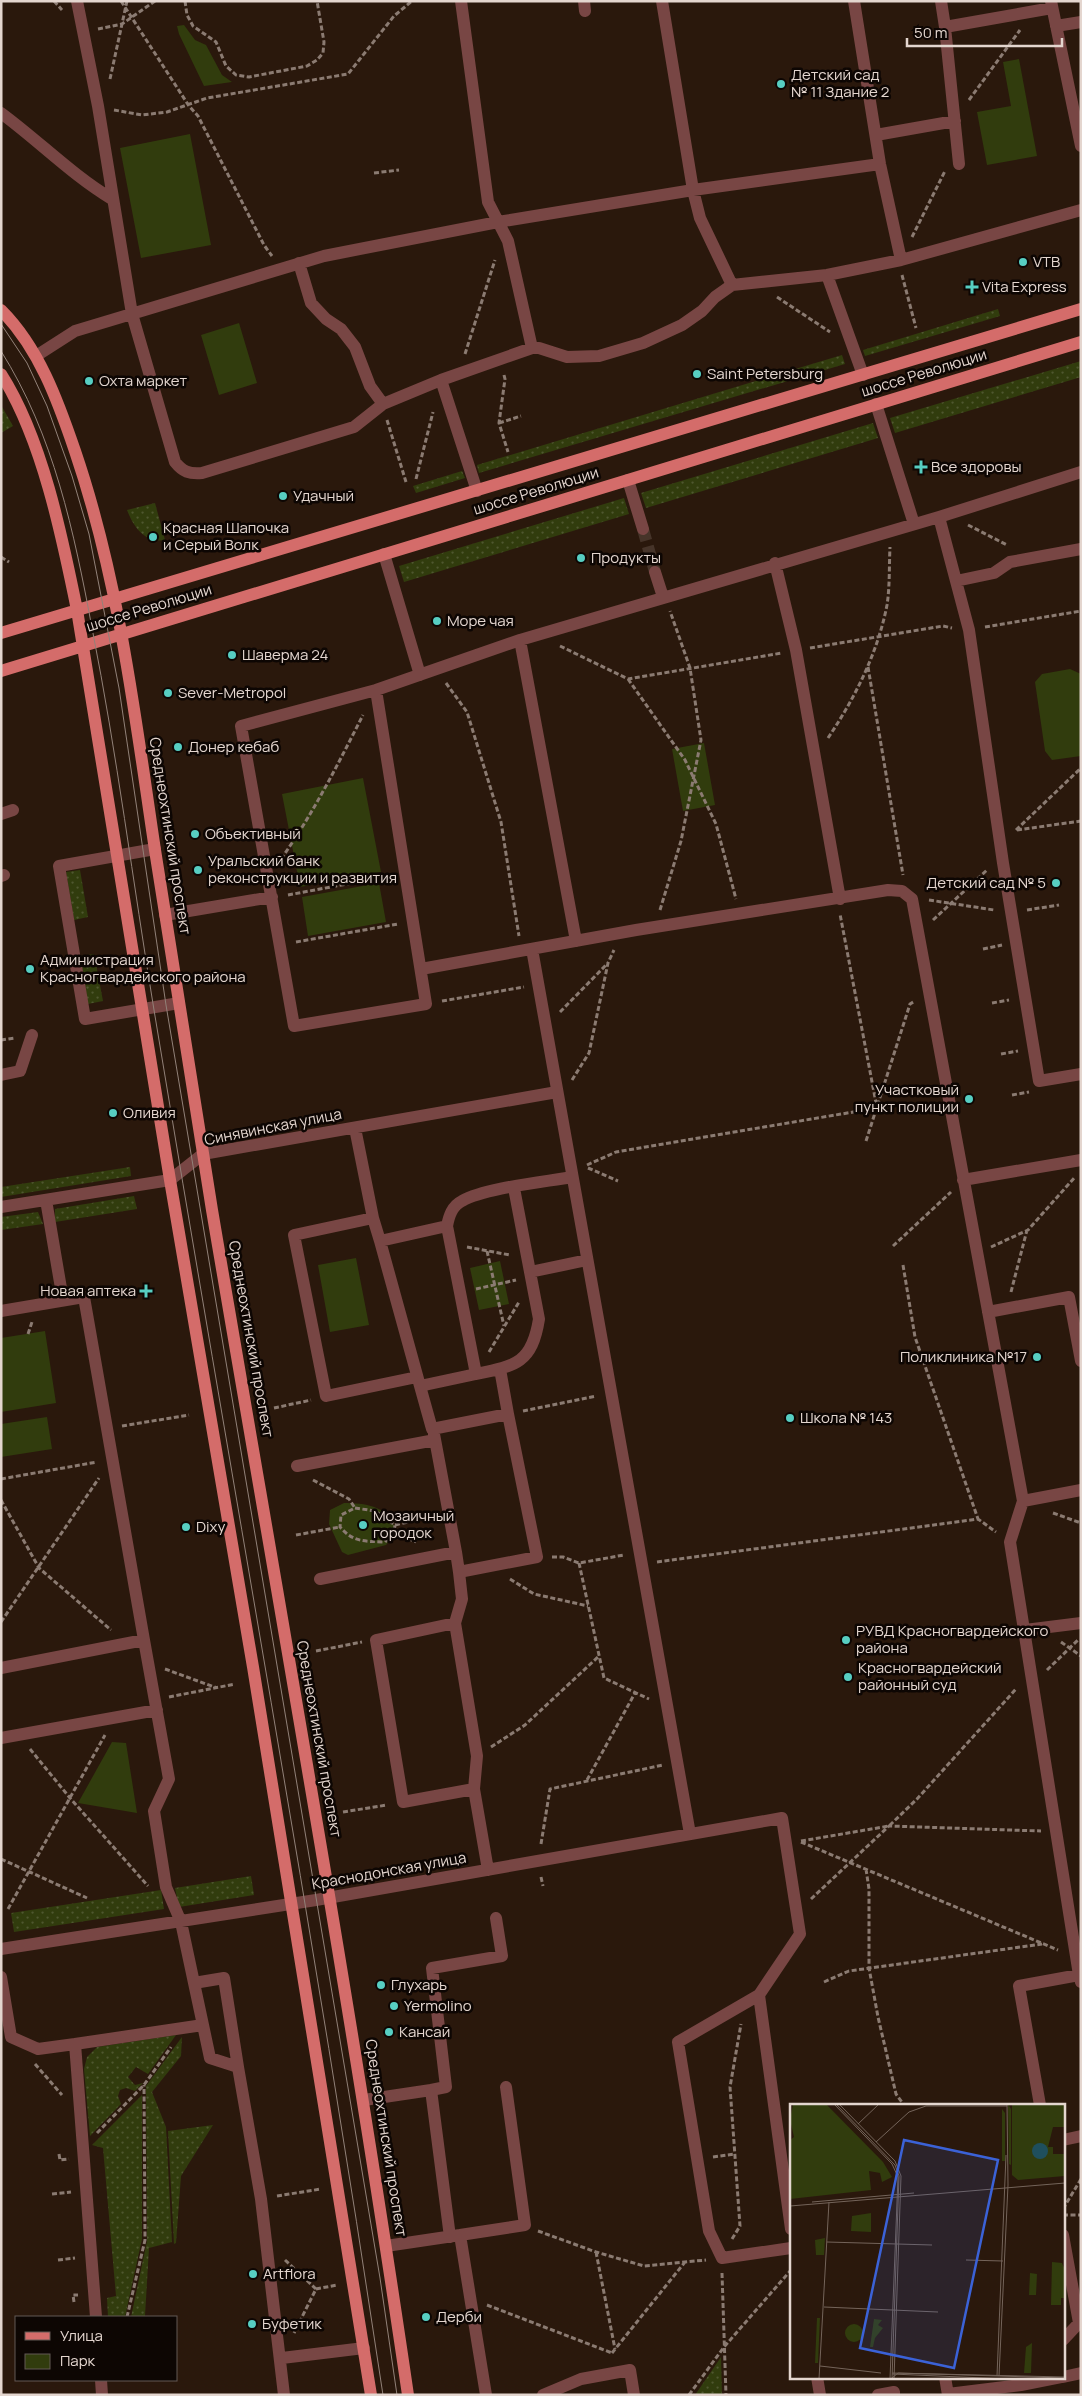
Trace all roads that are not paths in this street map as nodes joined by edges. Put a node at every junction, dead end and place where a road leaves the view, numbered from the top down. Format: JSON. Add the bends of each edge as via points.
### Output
{"nodes":[{"id":1,"x":77,"y":1,"type":"edge"},
{"id":2,"x":461,"y":1,"type":"edge"},
{"id":3,"x":662,"y":1,"type":"edge"},
{"id":4,"x":854,"y":1,"type":"edge"},
{"id":5,"x":941,"y":1,"type":"edge"},
{"id":6,"x":1052,"y":4,"type":"edge"},
{"id":7,"x":1081,"y":22,"type":"edge"},
{"id":8,"x":1056,"y":26,"type":"junction"},
{"id":9,"x":945,"y":28,"type":"junction"},
{"id":10,"x":1,"y":112,"type":"edge"},
{"id":11,"x":954,"y":121,"type":"junction"},
{"id":12,"x":876,"y":135,"type":"junction"},
{"id":13,"x":1081,"y":146,"type":"edge"},
{"id":14,"x":880,"y":164,"type":"junction"},
{"id":15,"x":959,"y":164,"type":"dead end"},
{"id":16,"x":693,"y":190,"type":"junction"},
{"id":17,"x":112,"y":199,"type":"junction"},
{"id":18,"x":1081,"y":210,"type":"edge"},
{"id":19,"x":501,"y":227,"type":"junction"},
{"id":20,"x":901,"y":260,"type":"junction"},
{"id":21,"x":298,"y":263,"type":"junction"},
{"id":22,"x":827,"y":275,"type":"junction"},
{"id":23,"x":732,"y":285,"type":"junction"},
{"id":24,"x":1081,"y":309,"type":"edge"},
{"id":25,"x":1,"y":310,"type":"edge"},
{"id":26,"x":132,"y":314,"type":"junction"},
{"id":27,"x":1081,"y":342,"type":"edge"},
{"id":28,"x":532,"y":348,"type":"junction"},
{"id":29,"x":36,"y":356,"type":"junction"},
{"id":30,"x":1,"y":374,"type":"edge"},
{"id":31,"x":863,"y":375,"type":"junction"},
{"id":32,"x":441,"y":380,"type":"junction"},
{"id":33,"x":383,"y":404,"type":"junction"},
{"id":34,"x":876,"y":404,"type":"junction"},
{"id":35,"x":1081,"y":472,"type":"edge"},
{"id":36,"x":628,"y":480,"type":"junction"},
{"id":37,"x":477,"y":491,"type":"junction"},
{"id":38,"x":943,"y":515,"type":"junction"},
{"id":39,"x":914,"y":524,"type":"junction"},
{"id":40,"x":642,"y":529,"type":"tunnel mouth"},
{"id":41,"x":1081,"y":549,"type":"edge"},
{"id":42,"x":384,"y":554,"type":"junction"},
{"id":43,"x":775,"y":563,"type":"junction"},
{"id":44,"x":656,"y":572,"type":"tunnel mouth"},
{"id":45,"x":956,"y":581,"type":"junction"},
{"id":46,"x":663,"y":597,"type":"junction"},
{"id":47,"x":115,"y":599,"type":"junction"},
{"id":48,"x":77,"y":610,"type":"junction"},
{"id":49,"x":1,"y":633,"type":"edge"},
{"id":50,"x":121,"y":634,"type":"junction"},
{"id":51,"x":520,"y":640,"type":"junction"},
{"id":52,"x":83,"y":646,"type":"junction"},
{"id":53,"x":1,"y":671,"type":"edge"},
{"id":54,"x":420,"y":675,"type":"junction"},
{"id":55,"x":376,"y":690,"type":"junction"},
{"id":56,"x":155,"y":849,"type":"junction"},
{"id":57,"x":116,"y":856,"type":"junction"},
{"id":58,"x":272,"y":898,"type":"junction"},
{"id":59,"x":840,"y":899,"type":"junction"},
{"id":60,"x":165,"y":915,"type":"junction"},
{"id":61,"x":576,"y":941,"type":"junction"},
{"id":62,"x":526,"y":950,"type":"junction"},
{"id":63,"x":421,"y":969,"type":"junction"},
{"id":64,"x":179,"y":1003,"type":"junction"},
{"id":65,"x":142,"y":1009,"type":"junction"},
{"id":66,"x":32,"y":1035,"type":"dead end"},
{"id":67,"x":1081,"y":1074,"type":"edge"},
{"id":68,"x":1,"y":1075,"type":"edge"},
{"id":69,"x":557,"y":1092,"type":"junction"},
{"id":70,"x":355,"y":1128,"type":"junction"},
{"id":71,"x":203,"y":1154,"type":"junction"},
{"id":72,"x":1081,"y":1160,"type":"edge"},
{"id":73,"x":572,"y":1177,"type":"junction"},
{"id":74,"x":170,"y":1180,"type":"junction"},
{"id":75,"x":963,"y":1180,"type":"junction"},
{"id":76,"x":514,"y":1188,"type":"junction"},
{"id":77,"x":46,"y":1200,"type":"junction"},
{"id":78,"x":1,"y":1207,"type":"edge"},
{"id":79,"x":373,"y":1218,"type":"junction"},
{"id":80,"x":447,"y":1226,"type":"junction"},
{"id":81,"x":380,"y":1241,"type":"junction"},
{"id":82,"x":587,"y":1260,"type":"junction"},
{"id":83,"x":531,"y":1276,"type":"junction"},
{"id":84,"x":63,"y":1300,"type":"junction"},
{"id":85,"x":1,"y":1311,"type":"edge"},
{"id":86,"x":988,"y":1312,"type":"junction"},
{"id":87,"x":1081,"y":1361,"type":"edge"},
{"id":88,"x":500,"y":1369,"type":"junction"},
{"id":89,"x":476,"y":1374,"type":"junction"},
{"id":90,"x":418,"y":1382,"type":"junction"},
{"id":91,"x":508,"y":1414,"type":"junction"},
{"id":92,"x":434,"y":1434,"type":"junction"},
{"id":93,"x":297,"y":1466,"type":"dead end"},
{"id":94,"x":1081,"y":1490,"type":"edge"},
{"id":95,"x":1022,"y":1501,"type":"junction"},
{"id":96,"x":456,"y":1552,"type":"junction"},
{"id":97,"x":459,"y":1572,"type":"junction"},
{"id":98,"x":320,"y":1579,"type":"dead end"},
{"id":99,"x":455,"y":1623,"type":"junction"},
{"id":100,"x":1081,"y":1623,"type":"edge"},
{"id":101,"x":1025,"y":1630,"type":"junction"},
{"id":102,"x":144,"y":1640,"type":"junction"},
{"id":103,"x":1,"y":1668,"type":"edge"},
{"id":104,"x":156,"y":1705,"type":"junction"},
{"id":105,"x":1,"y":1738,"type":"edge"},
{"id":106,"x":474,"y":1789,"type":"junction"},
{"id":107,"x":690,"y":1834,"type":"junction"},
{"id":108,"x":488,"y":1870,"type":"junction"},
{"id":109,"x":330,"y":1898,"type":"junction"},
{"id":110,"x":290,"y":1904,"type":"junction"},
{"id":111,"x":496,"y":1918,"type":"dead end"},
{"id":112,"x":181,"y":1922,"type":"junction"},
{"id":113,"x":1,"y":1950,"type":"edge"},
{"id":114,"x":1,"y":1977,"type":"edge"},
{"id":115,"x":1080,"y":1978,"type":"edge"},
{"id":116,"x":194,"y":1983,"type":"junction"},
{"id":117,"x":759,"y":1995,"type":"junction"},
{"id":118,"x":203,"y":2025,"type":"junction"},
{"id":119,"x":6,"y":2038,"type":"edge"},
{"id":120,"x":75,"y":2044,"type":"junction"},
{"id":121,"x":238,"y":2067,"type":"junction"},
{"id":122,"x":506,"y":2087,"type":"dead end"},
{"id":123,"x":431,"y":2090,"type":"junction"},
{"id":124,"x":364,"y":2100,"type":"junction"},
{"id":125,"x":1040,"y":2104,"type":"edge"},
{"id":126,"x":1081,"y":2136,"type":"edge"},
{"id":127,"x":1064,"y":2140,"type":"edge"},
{"id":128,"x":790,"y":2221,"type":"edge"},
{"id":129,"x":455,"y":2236,"type":"junction"},
{"id":130,"x":1064,"y":2241,"type":"edge"},
{"id":131,"x":386,"y":2246,"type":"junction"},
{"id":132,"x":790,"y":2248,"type":"edge"},
{"id":133,"x":96,"y":2316,"type":"edge"},
{"id":134,"x":1064,"y":2339,"type":"edge"},
{"id":135,"x":364,"y":2348,"type":"junction"},
{"id":136,"x":282,"y":2358,"type":"junction"},
{"id":137,"x":1081,"y":2374,"type":"edge"},
{"id":138,"x":1064,"y":2377,"type":"edge"},
{"id":139,"x":817,"y":2378,"type":"edge"},
{"id":140,"x":945,"y":2378,"type":"edge"},
{"id":141,"x":1058,"y":2378,"type":"edge"},
{"id":142,"x":101,"y":2381,"type":"edge"},
{"id":143,"x":1024,"y":2386,"type":"edge"},
{"id":144,"x":948,"y":2394,"type":"edge"},
{"id":145,"x":102,"y":2395,"type":"edge"},
{"id":146,"x":284,"y":2395,"type":"edge"},
{"id":147,"x":371,"y":2395,"type":"edge"},
{"id":148,"x":408,"y":2395,"type":"edge"},
{"id":149,"x":486,"y":2395,"type":"edge"},
{"id":150,"x":543,"y":2395,"type":"edge"},
{"id":151,"x":634,"y":2395,"type":"edge"},
{"id":152,"x":820,"y":2395,"type":"edge"},
{"id":153,"x":878,"y":2395,"type":"edge"},
{"id":154,"x":894,"y":2395,"type":"edge"}],
"edges":[{"from":1,"to":17,"type":"street"},
{"from":2,"to":19,"type":"street","via":[[488,202]]},
{"from":3,"to":16,"type":"street"},
{"from":4,"to":12,"type":"street"},
{"from":5,"to":9,"type":"street"},
{"from":6,"to":8,"type":"street"},
{"from":6,"to":9,"type":"street","via":[[1033,12]]},
{"from":7,"to":8,"type":"street"},
{"from":8,"to":13,"type":"street"},
{"from":9,"to":11,"type":"street"},
{"from":10,"to":17,"type":"street","via":[[91,186]]},
{"from":11,"to":12,"type":"street"},
{"from":11,"to":15,"type":"street"},
{"from":12,"to":14,"type":"street"},
{"from":14,"to":16,"type":"street"},
{"from":14,"to":20,"type":"street"},
{"from":16,"to":19,"type":"street"},
{"from":16,"to":23,"type":"street","via":[[700,218]]},
{"from":17,"to":26,"type":"street"},
{"from":18,"to":20,"type":"street"},
{"from":19,"to":21,"type":"street","via":[[385,243]]},
{"from":19,"to":28,"type":"street","via":[[508,241]]},
{"from":20,"to":22,"type":"street"},
{"from":21,"to":26,"type":"street"},
{"from":21,"to":33,"type":"street","via":[[311,303],[355,347],[367,379]]},
{"from":22,"to":23,"type":"street"},
{"from":22,"to":31,"type":"street"},
{"from":23,"to":28,"type":"street","via":[[702,312],[643,343],[599,356],[567,357]]},
{"from":24,"to":31,"type":"main road","name":"шоссе Революции"},
{"from":25,"to":29,"type":"main road","name":"Среднеохтинский проспект"},
{"from":26,"to":29,"type":"street","via":[[75,331]]},
{"from":26,"to":33,"type":"street","via":[[175,462],[181,470],[191,474],[354,427]]},
{"from":27,"to":34,"type":"main road","name":"шоссе Революции"},
{"from":28,"to":32,"type":"street"},
{"from":29,"to":47,"type":"main road","name":"Среднеохтинский проспект","via":[[59,404],[80,467]]},
{"from":30,"to":48,"type":"main road","via":[[26,422],[61,532]]},
{"from":31,"to":37,"type":"main road","name":"шоссе Революции"},
{"from":32,"to":33,"type":"street"},
{"from":32,"to":37,"type":"street"},
{"from":34,"to":36,"type":"main road","name":"шоссе Революции"},
{"from":34,"to":39,"type":"street"},
{"from":35,"to":38,"type":"street"},
{"from":36,"to":40,"type":"street"},
{"from":36,"to":42,"type":"main road","name":"шоссе Революции"},
{"from":37,"to":47,"type":"main road","name":"шоссе Революции"},
{"from":38,"to":39,"type":"street"},
{"from":38,"to":45,"type":"street"},
{"from":39,"to":43,"type":"street"},
{"from":41,"to":45,"type":"street","via":[[1010,562],[994,573]]},
{"from":42,"to":50,"type":"main road","name":"шоссе Революции"},
{"from":42,"to":54,"type":"street"},
{"from":43,"to":46,"type":"street"},
{"from":43,"to":59,"type":"street","via":[[796,650]]},
{"from":44,"to":46,"type":"street"},
{"from":45,"to":67,"type":"street","via":[[969,630],[998,832],[1040,1081]]},
{"from":46,"to":51,"type":"street"},
{"from":47,"to":48,"type":"main road","name":"шоссе Революции"},
{"from":47,"to":50,"type":"main road","name":"Среднеохтинский проспект"},
{"from":48,"to":49,"type":"main road","name":"шоссе Революции"},
{"from":48,"to":52,"type":"main road"},
{"from":50,"to":52,"type":"main road","name":"шоссе Революции"},
{"from":50,"to":56,"type":"main road","name":"Среднеохтинский проспект"},
{"from":51,"to":54,"type":"street"},
{"from":51,"to":61,"type":"street"},
{"from":52,"to":53,"type":"main road","name":"шоссе Революции"},
{"from":52,"to":57,"type":"main road"},
{"from":54,"to":55,"type":"street"},
{"from":55,"to":58,"type":"street","via":[[241,726]]},
{"from":55,"to":63,"type":"street"},
{"from":56,"to":57,"type":"street"},
{"from":56,"to":60,"type":"main road","name":"Среднеохтинский проспект"},
{"from":57,"to":65,"type":"main road"},
{"from":57,"to":65,"type":"street","via":[[59,866],[85,1019]]},
{"from":58,"to":60,"type":"street"},
{"from":58,"to":63,"type":"street","via":[[294,1026],[426,1004]]},
{"from":59,"to":61,"type":"street"},
{"from":59,"to":75,"type":"street","via":[[888,890],[902,891],[912,899]]},
{"from":60,"to":64,"type":"main road","name":"Среднеохтинский проспект"},
{"from":61,"to":62,"type":"street"},
{"from":62,"to":63,"type":"street"},
{"from":62,"to":69,"type":"street","via":[[538,985]]},
{"from":64,"to":65,"type":"street"},
{"from":64,"to":71,"type":"main road","name":"Среднеохтинский проспект"},
{"from":65,"to":74,"type":"main road"},
{"from":66,"to":68,"type":"street","via":[[20,1072]]},
{"from":69,"to":70,"type":"street","name":"Синявинская улица"},
{"from":69,"to":73,"type":"street"},
{"from":70,"to":71,"type":"street","name":"Синявинская улица"},
{"from":70,"to":79,"type":"street"},
{"from":71,"to":74,"type":"street","name":"Синявинская улица"},
{"from":71,"to":109,"type":"main road","name":"Среднеохтинский проспект"},
{"from":72,"to":75,"type":"street"},
{"from":73,"to":76,"type":"street"},
{"from":73,"to":82,"type":"street"},
{"from":74,"to":77,"type":"street","name":"Синявинская улица"},
{"from":74,"to":110,"type":"main road"},
{"from":75,"to":86,"type":"street"},
{"from":76,"to":80,"type":"street","via":[[460,1201],[450,1212]]},
{"from":76,"to":83,"type":"street"},
{"from":77,"to":78,"type":"street","name":"Синявинская улица"},
{"from":77,"to":84,"type":"street"},
{"from":79,"to":81,"type":"street"},
{"from":79,"to":90,"type":"street","via":[[294,1235],[326,1396]]},
{"from":80,"to":81,"type":"street"},
{"from":80,"to":89,"type":"street"},
{"from":81,"to":90,"type":"street"},
{"from":82,"to":83,"type":"street"},
{"from":82,"to":107,"type":"street"},
{"from":83,"to":88,"type":"street","via":[[539,1319],[536,1338],[528,1354],[518,1363]]},
{"from":84,"to":85,"type":"street"},
{"from":84,"to":102,"type":"street","via":[[84,1297]]},
{"from":86,"to":87,"type":"street","via":[[1069,1297]]},
{"from":86,"to":95,"type":"street"},
{"from":88,"to":89,"type":"street"},
{"from":88,"to":91,"type":"street"},
{"from":89,"to":90,"type":"street"},
{"from":90,"to":92,"type":"street"},
{"from":91,"to":92,"type":"street"},
{"from":91,"to":97,"type":"street","via":[[537,1557]]},
{"from":92,"to":93,"type":"street"},
{"from":92,"to":96,"type":"street"},
{"from":94,"to":95,"type":"street"},
{"from":95,"to":101,"type":"street","via":[[1010,1542]]},
{"from":96,"to":97,"type":"street"},
{"from":96,"to":98,"type":"street"},
{"from":97,"to":99,"type":"street","via":[[462,1600]]},
{"from":99,"to":106,"type":"street","via":[[477,1756]]},
{"from":99,"to":106,"type":"street","via":[[376,1640],[403,1802]]},
{"from":100,"to":101,"type":"street"},
{"from":101,"to":115,"type":"street"},
{"from":102,"to":103,"type":"street"},
{"from":102,"to":104,"type":"street"},
{"from":104,"to":105,"type":"street","via":[[115,1718]]},
{"from":104,"to":112,"type":"street","via":[[169,1779],[154,1812],[166,1887]]},
{"from":106,"to":108,"type":"street"},
{"from":107,"to":108,"type":"street","name":"Краснодонская улица"},
{"from":107,"to":117,"type":"street","name":"Краснодонская улица","via":[[782,1818],[800,1934]]},
{"from":108,"to":109,"type":"street","name":"Краснодонская улица"},
{"from":109,"to":110,"type":"street","name":"Краснодонская улица"},
{"from":109,"to":124,"type":"main road","name":"Среднеохтинский проспект"},
{"from":110,"to":112,"type":"street","name":"Краснодонская улица"},
{"from":110,"to":135,"type":"main road"},
{"from":111,"to":123,"type":"street","via":[[502,1956],[432,1968],[446,2087]]},
{"from":112,"to":113,"type":"street","name":"Краснодонская улица"},
{"from":112,"to":116,"type":"street"},
{"from":114,"to":119,"type":"street"},
{"from":115,"to":125,"type":"street","via":[[1019,1986]]},
{"from":116,"to":118,"type":"street"},
{"from":116,"to":121,"type":"street","via":[[224,1978]]},
{"from":117,"to":128,"type":"street"},
{"from":117,"to":132,"type":"street","via":[[678,2042],[709,2231],[722,2258]]},
{"from":118,"to":120,"type":"street"},
{"from":118,"to":121,"type":"street","via":[[210,2058]]},
{"from":119,"to":120,"type":"street","via":[[38,2048]]},
{"from":120,"to":133,"type":"street"},
{"from":121,"to":136,"type":"street","via":[[261,2199],[276,2335]]},
{"from":122,"to":129,"type":"street","via":[[525,2225]]},
{"from":123,"to":124,"type":"street"},
{"from":123,"to":129,"type":"street"},
{"from":124,"to":131,"type":"main road","name":"Среднеохтинский проспект"},
{"from":126,"to":127,"type":"street"},
{"from":129,"to":131,"type":"street"},
{"from":129,"to":149,"type":"street","via":[[471,2300]]},
{"from":130,"to":134,"type":"street","via":[[1079,2324]]},
{"from":131,"to":148,"type":"main road","name":"Среднеохтинский проспект"},
{"from":135,"to":136,"type":"street"},
{"from":135,"to":147,"type":"main road"},
{"from":136,"to":146,"type":"street"},
{"from":137,"to":138,"type":"street"},
{"from":139,"to":152,"type":"street"},
{"from":140,"to":144,"type":"street"},
{"from":141,"to":143,"type":"street"},
{"from":142,"to":145,"type":"street"},
{"from":143,"to":144,"type":"street"},
{"from":150,"to":151,"type":"street","via":[[581,2379],[630,2370]]},
{"from":153,"to":154,"type":"street","via":[[894,2392]]}]}
